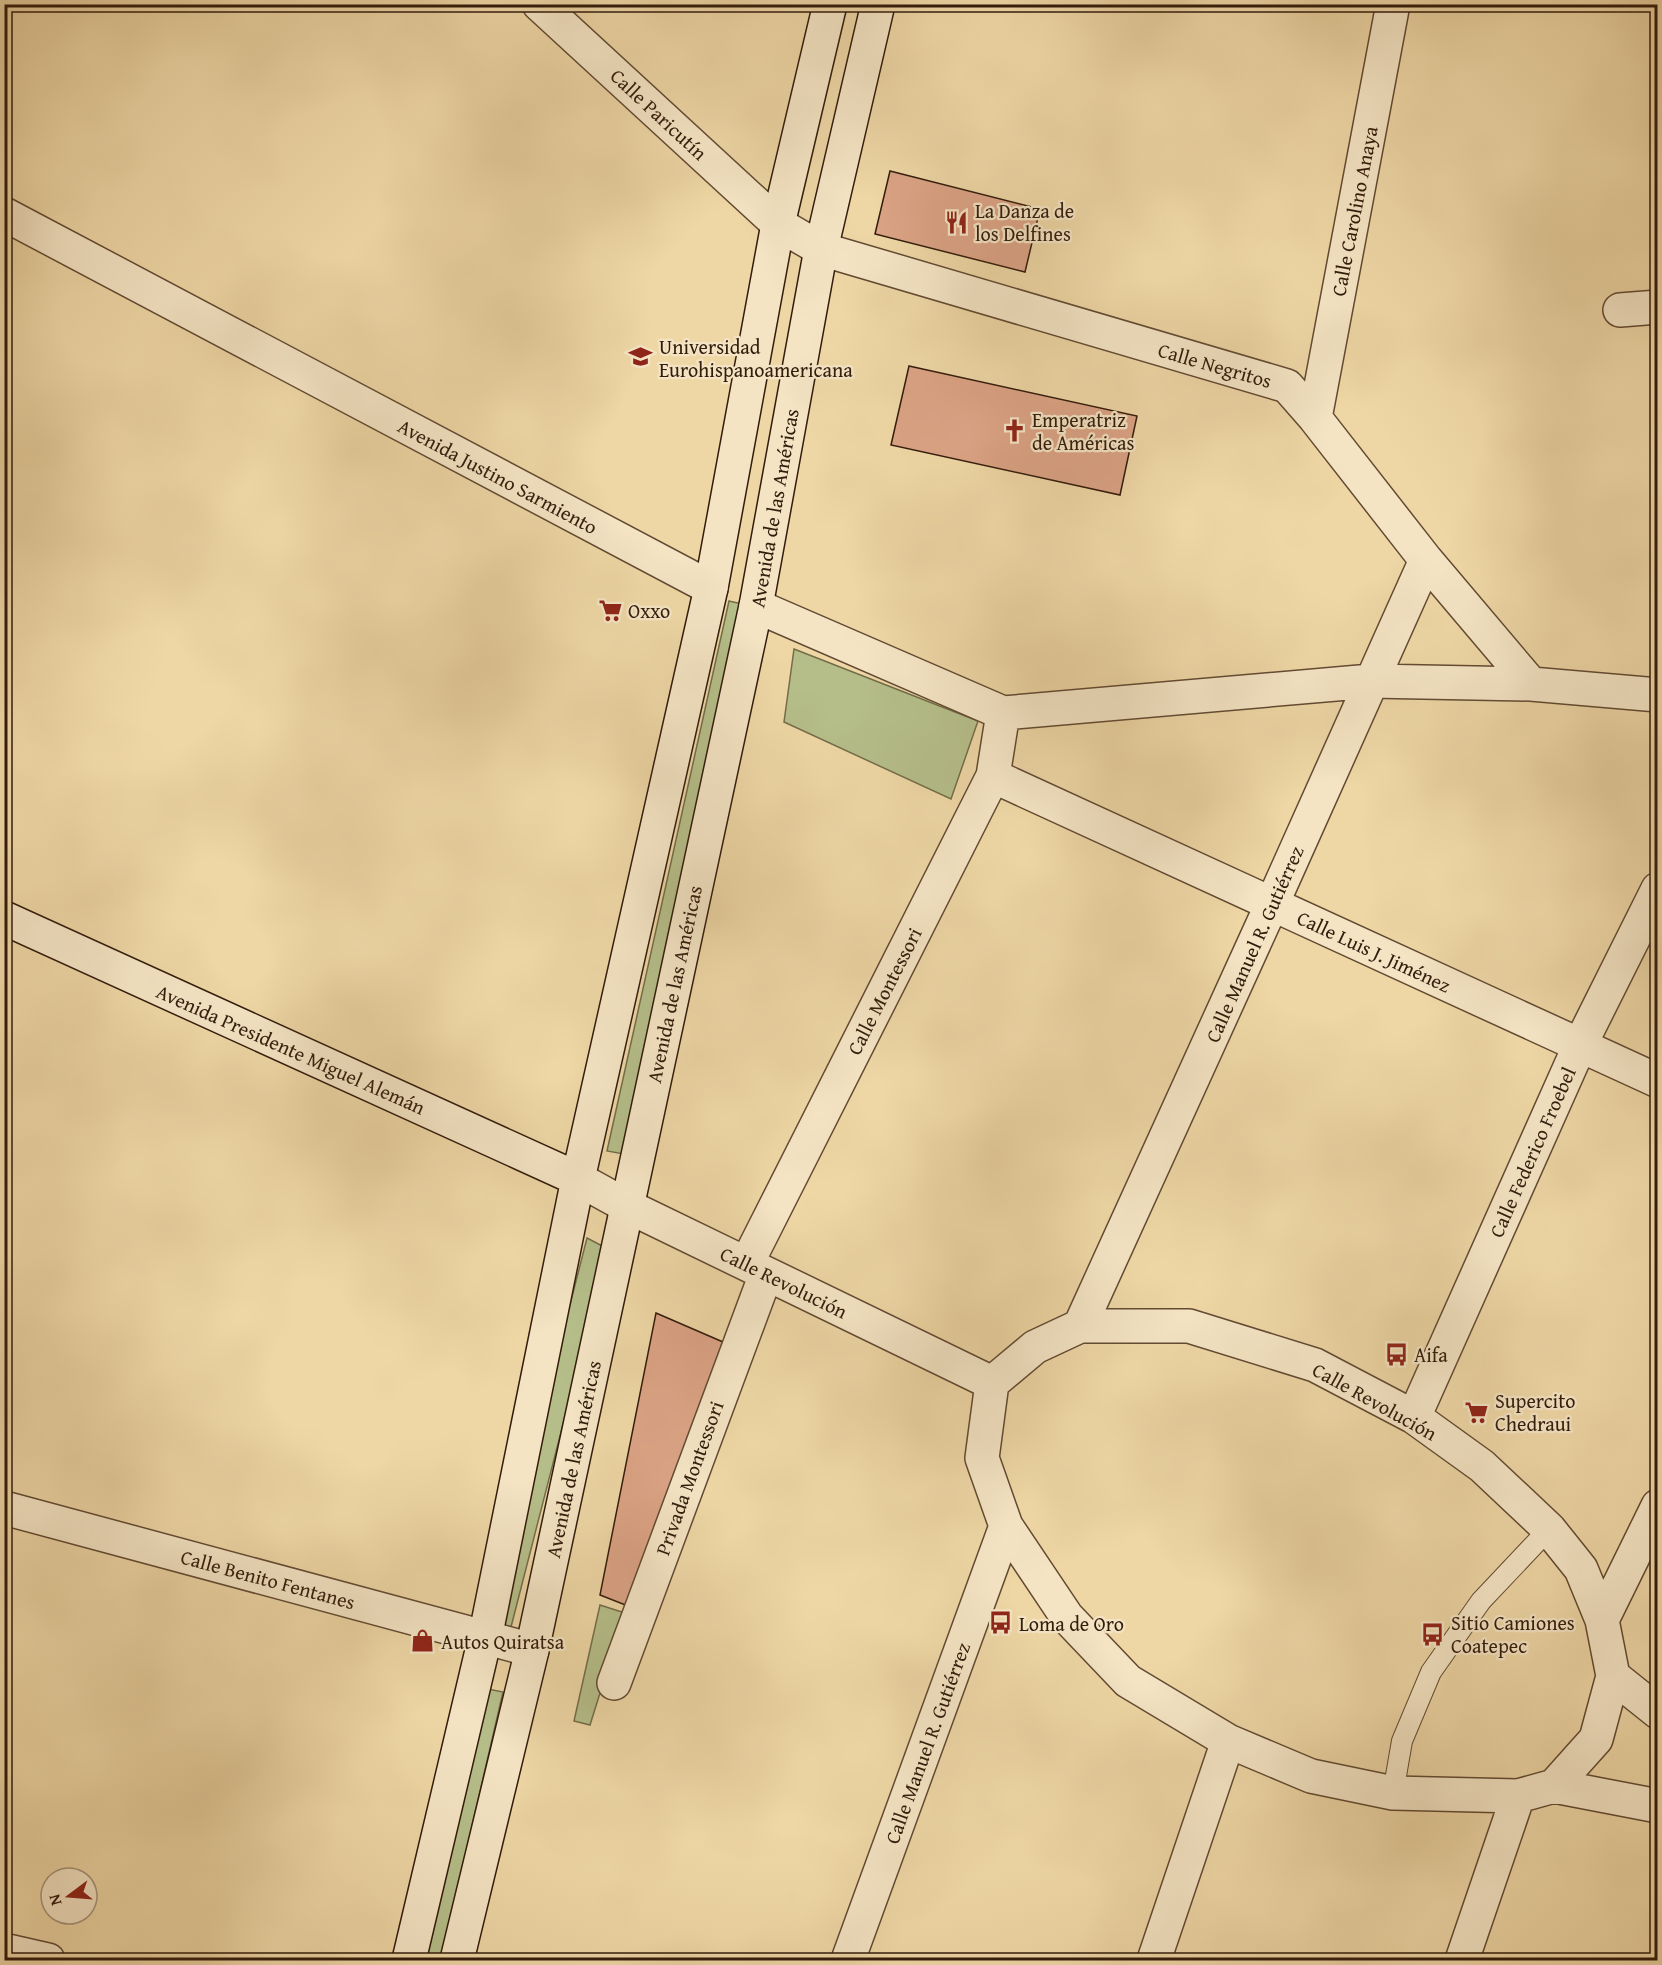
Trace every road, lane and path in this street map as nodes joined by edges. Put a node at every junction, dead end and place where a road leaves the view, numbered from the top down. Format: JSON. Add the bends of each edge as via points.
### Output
{"nodes":[{"id":1,"x":539,"y":4,"type":"edge"},
{"id":2,"x":830,"y":4,"type":"edge"},
{"id":3,"x":878,"y":4,"type":"edge"},
{"id":4,"x":1393,"y":4,"type":"edge"},
{"id":5,"x":4,"y":214,"type":"edge"},
{"id":6,"x":778,"y":224,"type":"junction"},
{"id":7,"x":820,"y":249,"type":"junction"},
{"id":8,"x":1658,"y":307,"type":"edge"},
{"id":9,"x":1620,"y":310,"type":"dead end"},
{"id":10,"x":1315,"y":418,"type":"junction"},
{"id":11,"x":1426,"y":560,"type":"junction"},
{"id":12,"x":711,"y":588,"type":"junction"},
{"id":13,"x":756,"y":606,"type":"junction"},
{"id":14,"x":1371,"y":681,"type":"junction"},
{"id":15,"x":1531,"y":684,"type":"junction"},
{"id":16,"x":1658,"y":695,"type":"edge"},
{"id":17,"x":1003,"y":713,"type":"junction"},
{"id":18,"x":993,"y":776,"type":"junction"},
{"id":19,"x":1658,"y":889,"type":"edge"},
{"id":20,"x":1272,"y":904,"type":"junction"},
{"id":21,"x":5,"y":920,"type":"edge"},
{"id":22,"x":1580,"y":1045,"type":"junction"},
{"id":23,"x":1658,"y":1081,"type":"edge"},
{"id":24,"x":578,"y":1179,"type":"junction"},
{"id":25,"x":627,"y":1206,"type":"junction"},
{"id":26,"x":756,"y":1268,"type":"junction"},
{"id":27,"x":1080,"y":1326,"type":"junction"},
{"id":28,"x":992,"y":1383,"type":"junction"},
{"id":29,"x":1414,"y":1417,"type":"junction"},
{"id":30,"x":1658,"y":1506,"type":"edge"},
{"id":31,"x":4,"y":1508,"type":"edge"},
{"id":32,"x":1006,"y":1526,"type":"junction"},
{"id":33,"x":1549,"y":1529,"type":"junction"},
{"id":34,"x":1602,"y":1620,"type":"junction"},
{"id":35,"x":485,"y":1638,"type":"junction"},
{"id":36,"x":532,"y":1650,"type":"junction"},
{"id":37,"x":1613,"y":1676,"type":"junction"},
{"id":38,"x":614,"y":1683,"type":"dead end"},
{"id":39,"x":1658,"y":1712,"type":"edge"},
{"id":40,"x":1228,"y":1741,"type":"junction"},
{"id":41,"x":1554,"y":1786,"type":"junction"},
{"id":42,"x":1393,"y":1793,"type":"junction"},
{"id":43,"x":1518,"y":1796,"type":"junction"},
{"id":44,"x":1658,"y":1806,"type":"edge"},
{"id":45,"x":4,"y":1950,"type":"edge"},
{"id":46,"x":48,"y":1960,"type":"edge"},
{"id":47,"x":409,"y":1960,"type":"edge"},
{"id":48,"x":457,"y":1960,"type":"edge"},
{"id":49,"x":848,"y":1960,"type":"edge"},
{"id":50,"x":1154,"y":1960,"type":"edge"},
{"id":51,"x":1462,"y":1960,"type":"edge"}],
"edges":[{"from":1,"to":6,"type":"street","name":"Calle Paricutín"},
{"from":2,"to":6,"type":"street"},
{"from":3,"to":7,"type":"street","name":"Avenida de las Américas"},
{"from":4,"to":10,"type":"street","name":"Calle Carolino Anaya"},
{"from":5,"to":12,"type":"street","name":"Avenida Justino Sarmiento"},
{"from":6,"to":7,"type":"street","name":"Calle Negritos"},
{"from":6,"to":12,"type":"street"},
{"from":7,"to":10,"type":"street","name":"Calle Negritos","via":[[1287,386]]},
{"from":7,"to":13,"type":"street","name":"Avenida de las Américas"},
{"from":8,"to":9,"type":"street"},
{"from":10,"to":11,"type":"street","name":"Calle Negritos"},
{"from":11,"to":14,"type":"street","name":"Calle Manuel R. Gutiérrez"},
{"from":11,"to":15,"type":"street","name":"Calle Negritos"},
{"from":12,"to":13,"type":"street","name":"Avenida Justino Sarmiento"},
{"from":12,"to":24,"type":"street"},
{"from":13,"to":17,"type":"street","name":"Avenida Justino Sarmiento"},
{"from":13,"to":25,"type":"street","name":"Avenida de las Américas"},
{"from":14,"to":15,"type":"street"},
{"from":14,"to":17,"type":"street"},
{"from":14,"to":20,"type":"street","name":"Calle Manuel R. Gutiérrez"},
{"from":15,"to":16,"type":"street"},
{"from":17,"to":18,"type":"street","name":"Calle Montessori"},
{"from":18,"to":20,"type":"street","name":"Calle Luis J. Jiménez"},
{"from":18,"to":26,"type":"street","name":"Calle Montessori"},
{"from":19,"to":22,"type":"street","name":"Calle Federico Froebel"},
{"from":20,"to":22,"type":"street","name":"Calle Luis J. Jiménez"},
{"from":20,"to":27,"type":"street","name":"Calle Manuel R. Gutiérrez"},
{"from":21,"to":24,"type":"street","name":"Avenida Presidente Miguel Alemán"},
{"from":22,"to":23,"type":"street","name":"Calle Luis J. Jiménez"},
{"from":22,"to":29,"type":"street","name":"Calle Federico Froebel"},
{"from":24,"to":25,"type":"street","name":"Calle Revolución"},
{"from":24,"to":35,"type":"street"},
{"from":25,"to":26,"type":"street","name":"Calle Revolución"},
{"from":25,"to":36,"type":"street","name":"Avenida de las Américas"},
{"from":26,"to":28,"type":"street","name":"Calle Revolución"},
{"from":26,"to":38,"type":"street","name":"Privada Montessori"},
{"from":27,"to":28,"type":"street","name":"Calle Revolución","via":[[1035,1347]]},
{"from":27,"to":29,"type":"street","name":"Calle Revolución","via":[[1189,1326],[1315,1365]]},
{"from":28,"to":32,"type":"street","via":[[982,1458]]},
{"from":29,"to":33,"type":"street","name":"Calle Revolución","via":[[1482,1466]]},
{"from":30,"to":34,"type":"street"},
{"from":31,"to":35,"type":"street","name":"Calle Benito Fentanes"},
{"from":32,"to":40,"type":"street","via":[[1067,1617],[1128,1681]]},
{"from":32,"to":49,"type":"street","name":"Calle Manuel R. Gutiérrez"},
{"from":33,"to":34,"type":"street","name":"Calle Revolución","via":[[1581,1569]]},
{"from":33,"to":42,"type":"lane","via":[[1481,1601],[1431,1672],[1402,1741]]},
{"from":34,"to":37,"type":"street","name":"Calle Revolución"},
{"from":35,"to":36,"type":"street","name":"Calle Benito Fentanes"},
{"from":35,"to":47,"type":"street"},
{"from":36,"to":48,"type":"street","name":"Avenida de las Américas"},
{"from":37,"to":39,"type":"street"},
{"from":37,"to":41,"type":"street","name":"Calle Revolución","via":[[1596,1739]]},
{"from":40,"to":42,"type":"street","via":[[1311,1776]]},
{"from":40,"to":50,"type":"street"},
{"from":41,"to":43,"type":"street"},
{"from":41,"to":44,"type":"street"},
{"from":42,"to":43,"type":"street"},
{"from":43,"to":51,"type":"street"},
{"from":45,"to":46,"type":"street"}]}
